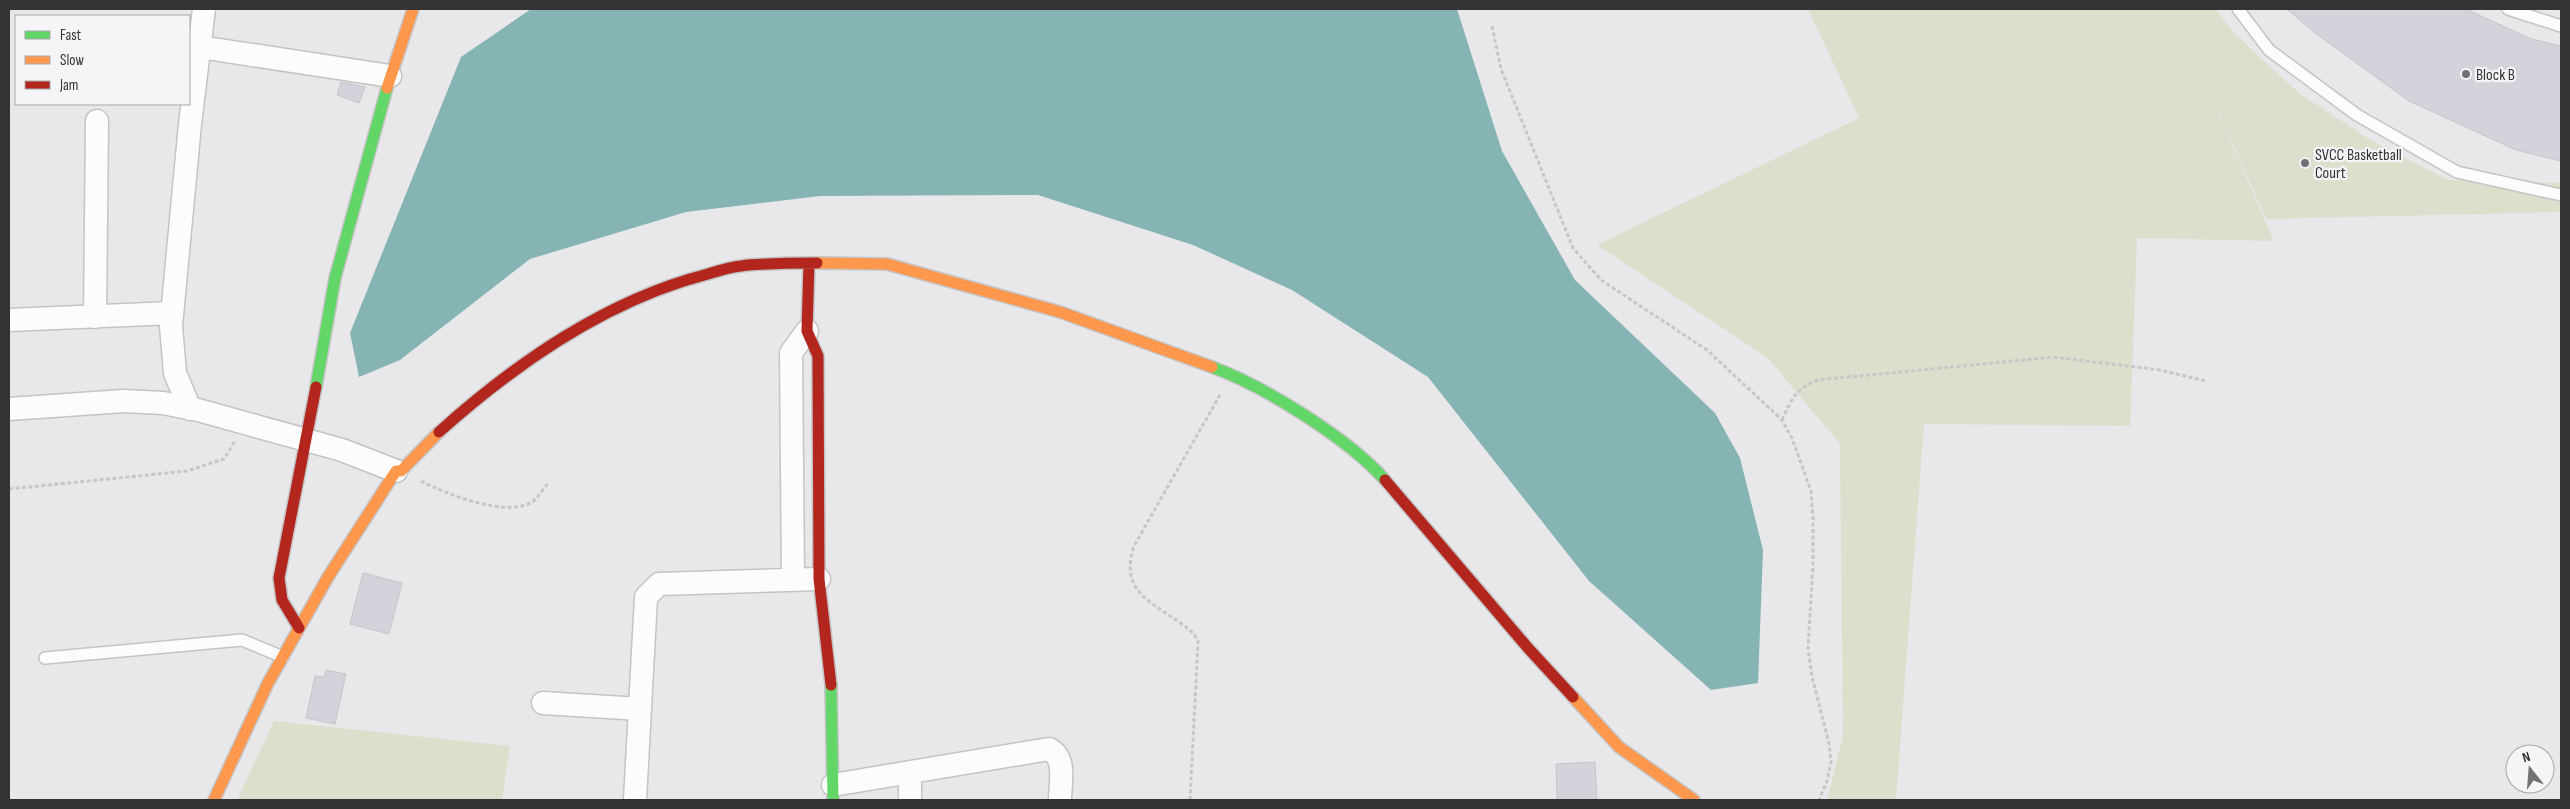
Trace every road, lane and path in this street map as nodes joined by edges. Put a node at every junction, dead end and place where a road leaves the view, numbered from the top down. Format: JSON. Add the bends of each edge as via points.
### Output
{"nodes":[{"id":1,"x":204,"y":9,"type":"edge"},
{"id":2,"x":413,"y":9,"type":"edge"},
{"id":3,"x":2238,"y":9,"type":"edge"},
{"id":4,"x":2508,"y":9,"type":"edge"},
{"id":5,"x":1492,"y":26,"type":"dead end"},
{"id":6,"x":2561,"y":26,"type":"edge"},
{"id":7,"x":200,"y":47,"type":"junction"},
{"id":8,"x":390,"y":76,"type":"junction"},
{"id":9,"x":97,"y":121,"type":"dead end"},
{"id":10,"x":2561,"y":195,"type":"edge"},
{"id":11,"x":809,"y":263,"type":"junction"},
{"id":12,"x":172,"y":313,"type":"junction"},
{"id":13,"x":95,"y":317,"type":"junction"},
{"id":14,"x":9,"y":320,"type":"edge"},
{"id":15,"x":807,"y":331,"type":"junction"},
{"id":16,"x":1231,"y":374,"type":"junction"},
{"id":17,"x":2206,"y":381,"type":"dead end"},
{"id":18,"x":9,"y":409,"type":"edge"},
{"id":19,"x":190,"y":409,"type":"junction"},
{"id":20,"x":1782,"y":420,"type":"junction"},
{"id":21,"x":245,"y":423,"type":"junction"},
{"id":22,"x":307,"y":440,"type":"junction"},
{"id":23,"x":398,"y":471,"type":"junction"},
{"id":24,"x":549,"y":482,"type":"dead end"},
{"id":25,"x":9,"y":489,"type":"edge"},
{"id":26,"x":793,"y":578,"type":"junction"},
{"id":27,"x":819,"y":578,"type":"junction"},
{"id":28,"x":299,"y":628,"type":"junction"},
{"id":29,"x":283,"y":657,"type":"junction"},
{"id":30,"x":45,"y":658,"type":"dead end"},
{"id":31,"x":543,"y":703,"type":"dead end"},
{"id":32,"x":640,"y":709,"type":"junction"},
{"id":33,"x":910,"y":772,"type":"junction"},
{"id":34,"x":833,"y":792,"type":"edge"},
{"id":35,"x":214,"y":800,"type":"edge"},
{"id":36,"x":635,"y":800,"type":"edge"},
{"id":37,"x":910,"y":800,"type":"edge"},
{"id":38,"x":1060,"y":800,"type":"edge"},
{"id":39,"x":1190,"y":800,"type":"edge"},
{"id":40,"x":1694,"y":800,"type":"edge"},
{"id":41,"x":1819,"y":800,"type":"edge"}],
"edges":[{"from":1,"to":7,"type":"street"},
{"from":2,"to":8,"type":"street"},
{"from":3,"to":10,"type":"lane","via":[[2269,50],[2365,120],[2457,172]]},
{"from":4,"to":6,"type":"lane"},
{"from":5,"to":20,"type":"path","via":[[1501,69],[1573,248],[1601,280],[1707,350]]},
{"from":7,"to":8,"type":"street"},
{"from":7,"to":12,"type":"street"},
{"from":8,"to":22,"type":"street","via":[[335,278]]},
{"from":9,"to":13,"type":"street"},
{"from":11,"to":15,"type":"street"},
{"from":11,"to":16,"type":"street","via":[[887,264],[1060,312]]},
{"from":11,"to":23,"type":"street","via":[[740,266],[673,283],[594,319],[479,396]]},
{"from":12,"to":13,"type":"street"},
{"from":12,"to":19,"type":"street","via":[[175,373]]},
{"from":13,"to":14,"type":"street"},
{"from":15,"to":26,"type":"street","via":[[791,353]]},
{"from":15,"to":27,"type":"street","via":[[818,356]]},
{"from":16,"to":39,"type":"path","via":[[1134,546],[1129,569],[1136,588],[1149,602],[1191,631],[1198,641]]},
{"from":16,"to":40,"type":"street","via":[[1305,416],[1370,463],[1528,648],[1619,747]]},
{"from":17,"to":20,"type":"path","via":[[2160,370],[2054,356],[1818,380],[1795,393]]},
{"from":18,"to":19,"type":"street","via":[[124,401],[163,403]]},
{"from":19,"to":21,"type":"street"},
{"from":20,"to":41,"type":"path","via":[[1802,461],[1810,491],[1813,566],[1808,648],[1831,762]]},
{"from":21,"to":22,"type":"street"},
{"from":21,"to":25,"type":"path","via":[[224,459],[187,471]]},
{"from":22,"to":23,"type":"street"},
{"from":22,"to":28,"type":"street","via":[[277,586],[282,603]]},
{"from":23,"to":24,"type":"path","via":[[438,490],[476,502],[512,508],[533,502]]},
{"from":23,"to":28,"type":"street","via":[[328,577]]},
{"from":26,"to":27,"type":"street"},
{"from":26,"to":32,"type":"street","via":[[659,584],[651,590],[646,597]]},
{"from":27,"to":34,"type":"street","via":[[833,701]]},
{"from":28,"to":29,"type":"street"},
{"from":29,"to":30,"type":"lane","via":[[242,640]]},
{"from":29,"to":35,"type":"street"},
{"from":31,"to":32,"type":"street"},
{"from":32,"to":36,"type":"street"},
{"from":33,"to":34,"type":"street"},
{"from":33,"to":37,"type":"street"},
{"from":33,"to":38,"type":"street","via":[[1049,749],[1060,760]]}]}
